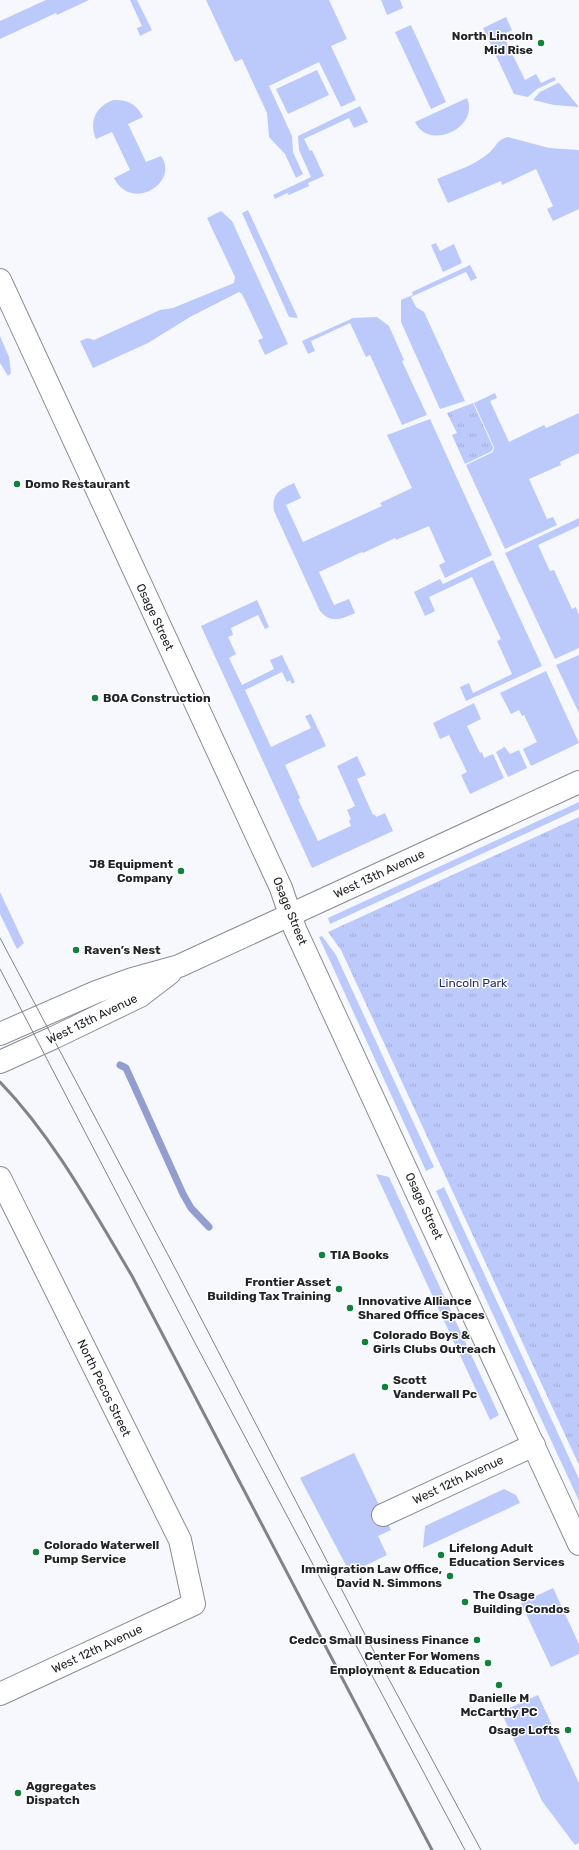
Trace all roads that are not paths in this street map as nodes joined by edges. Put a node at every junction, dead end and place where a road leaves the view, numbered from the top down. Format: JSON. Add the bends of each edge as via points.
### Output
{"nodes":[{"id":1,"x":0,"y":280,"type":"edge"},
{"id":2,"x":579,"y":782,"type":"edge"},
{"id":3,"x":290,"y":914,"type":"junction"},
{"id":4,"x":179,"y":966,"type":"junction"},
{"id":5,"x":0,"y":1034,"type":"edge"},
{"id":6,"x":0,"y":1062,"type":"edge"},
{"id":7,"x":0,"y":1178,"type":"edge"},
{"id":8,"x":534,"y":1446,"type":"junction"},
{"id":9,"x":383,"y":1515,"type":"dead end"},
{"id":10,"x":579,"y":1544,"type":"edge"},
{"id":11,"x":194,"y":1604,"type":"joint"},
{"id":12,"x":0,"y":1694,"type":"edge"}],
"edges":[{"from":1,"to":3,"type":"street","name":"Osage Street","via":[[281,888]]},
{"from":2,"to":3,"type":"street","name":"West 13th Avenue"},
{"from":3,"to":4,"type":"street","name":"West 13th Avenue"},
{"from":3,"to":8,"type":"street","name":"Osage Street"},
{"from":4,"to":5,"type":"street","name":"West 13th Avenue","via":[[96,992]]},
{"from":4,"to":6,"type":"street","name":"West 13th Avenue","via":[[140,996]]},
{"from":7,"to":11,"type":"street","name":"North Pecos Street","via":[[180,1540]]},
{"from":8,"to":9,"type":"street","name":"West 12th Avenue"},
{"from":8,"to":10,"type":"street","name":"Osage Street"},
{"from":11,"to":12,"type":"street","name":"West 12th Avenue"}]}
